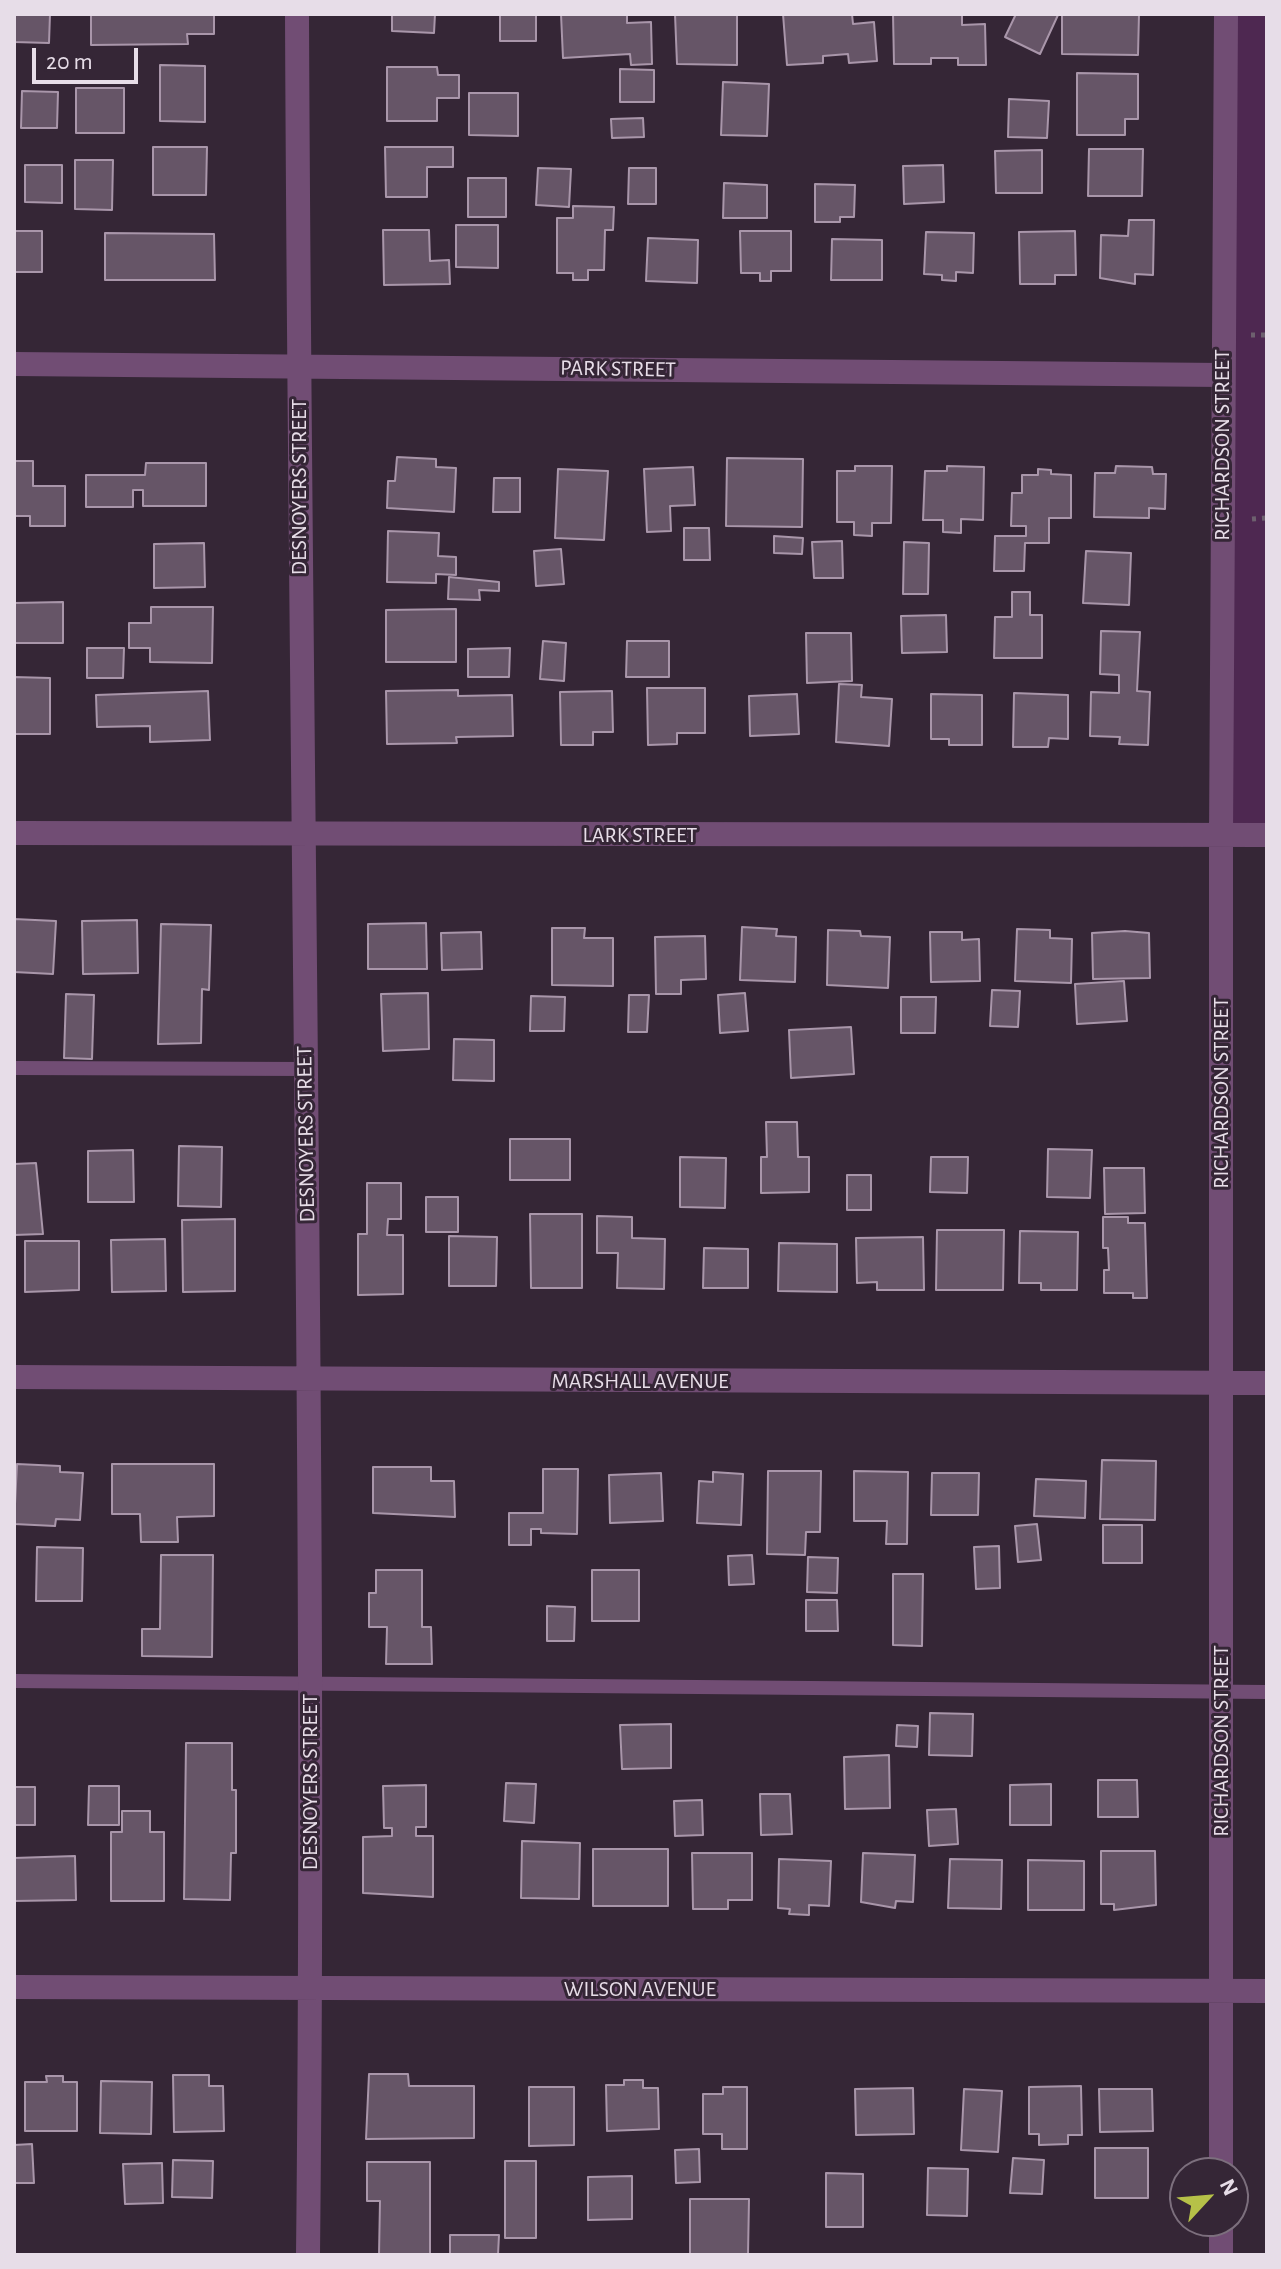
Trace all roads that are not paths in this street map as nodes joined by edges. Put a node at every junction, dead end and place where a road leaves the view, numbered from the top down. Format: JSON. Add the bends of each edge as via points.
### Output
{"nodes":[{"id":1,"x":297,"y":14,"type":"edge"},
{"id":2,"x":1226,"y":14,"type":"edge"},
{"id":3,"x":14,"y":364,"type":"edge"},
{"id":4,"x":298,"y":366,"type":"junction"},
{"id":5,"x":1222,"y":375,"type":"junction"},
{"id":6,"x":14,"y":833,"type":"edge"},
{"id":7,"x":301,"y":835,"type":"junction"},
{"id":8,"x":1221,"y":835,"type":"junction"},
{"id":9,"x":1267,"y":835,"type":"edge"},
{"id":10,"x":14,"y":1068,"type":"edge"},
{"id":11,"x":305,"y":1069,"type":"junction"},
{"id":12,"x":14,"y":1377,"type":"edge"},
{"id":13,"x":310,"y":1380,"type":"junction"},
{"id":14,"x":1222,"y":1383,"type":"junction"},
{"id":15,"x":1267,"y":1383,"type":"edge"},
{"id":16,"x":14,"y":1681,"type":"edge"},
{"id":17,"x":310,"y":1684,"type":"junction"},
{"id":18,"x":1221,"y":1692,"type":"junction"},
{"id":19,"x":1267,"y":1692,"type":"edge"},
{"id":20,"x":14,"y":1987,"type":"edge"},
{"id":21,"x":311,"y":1989,"type":"junction"},
{"id":22,"x":1221,"y":1990,"type":"junction"},
{"id":23,"x":1267,"y":1991,"type":"edge"},
{"id":24,"x":1221,"y":2157,"type":"edge"},
{"id":25,"x":308,"y":2255,"type":"edge"}],
"edges":[{"from":1,"to":4,"type":"street","name":"DESNOYERS STREET"},
{"from":2,"to":5,"type":"street","name":"RICHARDSON STREET"},
{"from":3,"to":4,"type":"street","name":"PARK STREET"},
{"from":4,"to":5,"type":"street","name":"PARK STREET"},
{"from":4,"to":7,"type":"street","name":"DESNOYERS STREET"},
{"from":5,"to":8,"type":"street","name":"RICHARDSON STREET"},
{"from":6,"to":7,"type":"street","name":"LARK STREET"},
{"from":7,"to":8,"type":"street","name":"LARK STREET"},
{"from":7,"to":11,"type":"street","name":"DESNOYERS STREET"},
{"from":8,"to":9,"type":"street","name":"LARK STREET"},
{"from":8,"to":14,"type":"street","name":"RICHARDSON STREET"},
{"from":10,"to":11,"type":"lane"},
{"from":11,"to":13,"type":"street","name":"DESNOYERS STREET"},
{"from":12,"to":13,"type":"street","name":"MARSHALL AVENUE"},
{"from":13,"to":14,"type":"street","name":"MARSHALL AVENUE"},
{"from":13,"to":17,"type":"street","name":"DESNOYERS STREET"},
{"from":14,"to":15,"type":"street","name":"MARSHALL AVENUE"},
{"from":14,"to":18,"type":"street","name":"RICHARDSON STREET"},
{"from":16,"to":17,"type":"lane"},
{"from":17,"to":18,"type":"lane"},
{"from":17,"to":21,"type":"street","name":"DESNOYERS STREET"},
{"from":18,"to":19,"type":"lane"},
{"from":18,"to":22,"type":"street","name":"RICHARDSON STREET"},
{"from":20,"to":21,"type":"street","name":"WILSON AVENUE"},
{"from":21,"to":22,"type":"street","name":"WILSON AVENUE"},
{"from":21,"to":25,"type":"street","name":"DESNOYERS STREET"},
{"from":22,"to":23,"type":"street","name":"WILSON AVENUE"},
{"from":22,"to":24,"type":"street","name":"RICHARDSON STREET"}]}
